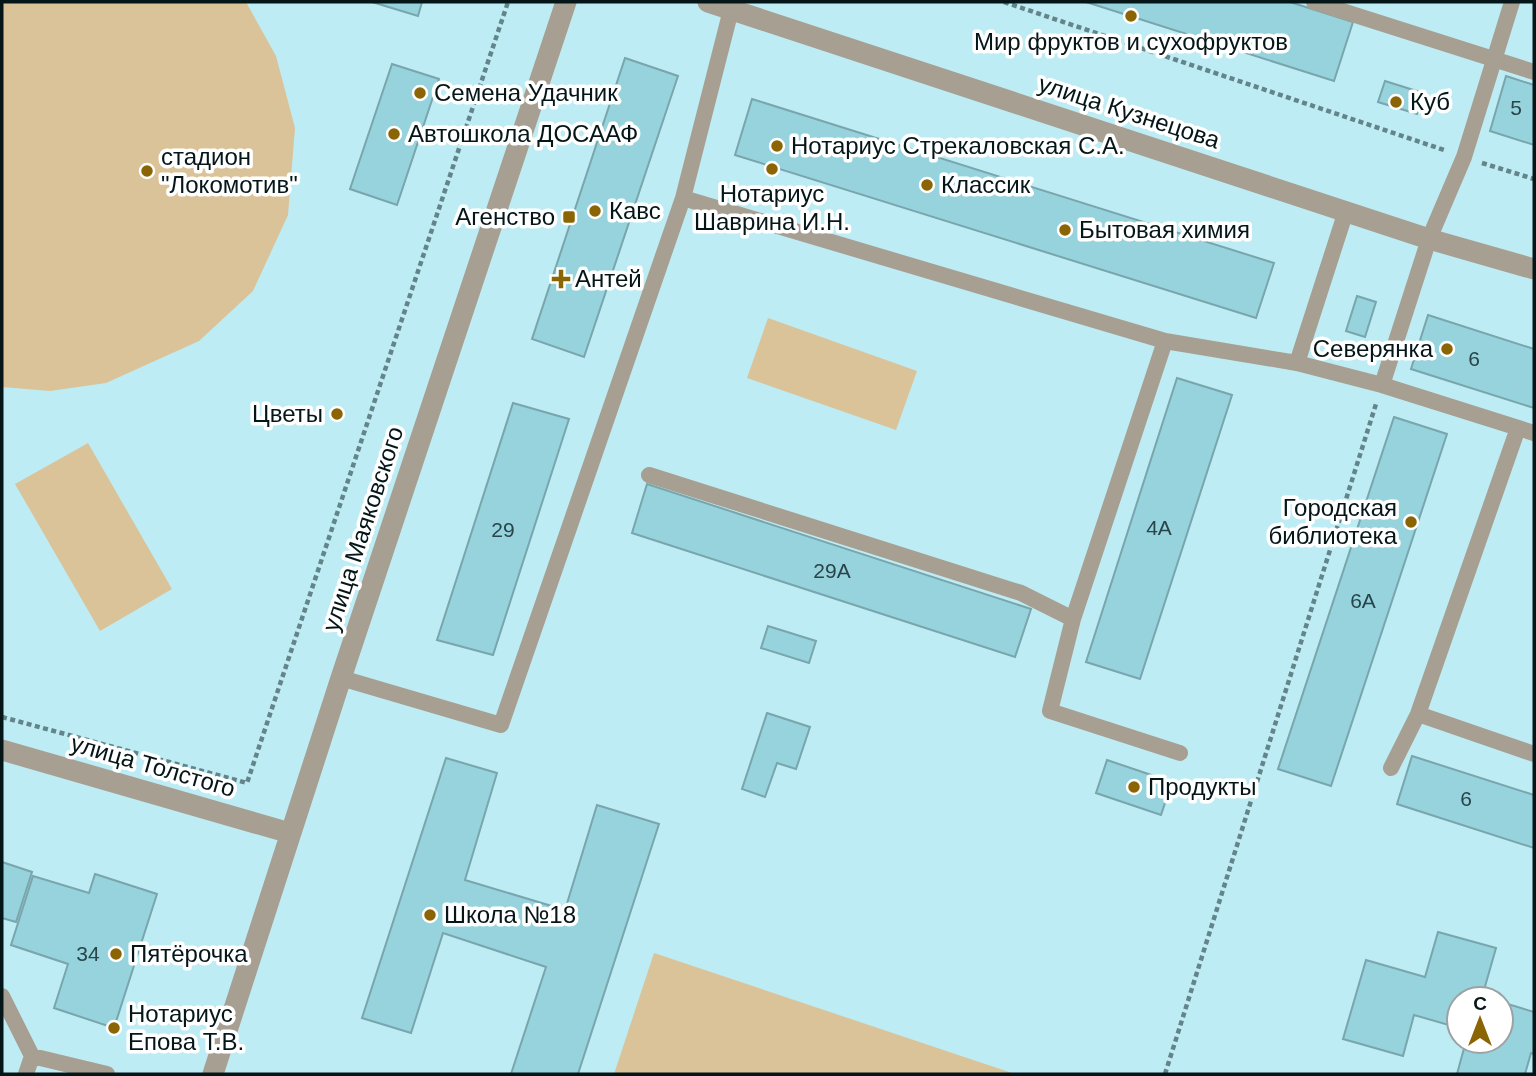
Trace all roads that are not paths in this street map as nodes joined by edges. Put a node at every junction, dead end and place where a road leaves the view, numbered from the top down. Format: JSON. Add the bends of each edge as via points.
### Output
{"nodes":[{"id":1,"x":566,"y":2,"type":"edge"},
{"id":2,"x":708,"y":2,"type":"edge"},
{"id":3,"x":1314,"y":2,"type":"edge"},
{"id":4,"x":1512,"y":2,"type":"edge"},
{"id":5,"x":732,"y":5,"type":"edge"},
{"id":6,"x":1496,"y":60,"type":"junction"},
{"id":7,"x":1534,"y":72,"type":"edge"},
{"id":8,"x":683,"y":198,"type":"junction"},
{"id":9,"x":1346,"y":211,"type":"junction"},
{"id":10,"x":1429,"y":239,"type":"junction"},
{"id":11,"x":1534,"y":269,"type":"edge"},
{"id":12,"x":1165,"y":341,"type":"junction"},
{"id":13,"x":1297,"y":363,"type":"junction"},
{"id":14,"x":1382,"y":386,"type":"junction"},
{"id":15,"x":1518,"y":428,"type":"junction"},
{"id":16,"x":1534,"y":433,"type":"edge"},
{"id":17,"x":649,"y":475,"type":"dead end"},
{"id":18,"x":1073,"y":619,"type":"junction"},
{"id":19,"x":341,"y":678,"type":"junction"},
{"id":20,"x":1418,"y":714,"type":"junction"},
{"id":21,"x":2,"y":750,"type":"edge"},
{"id":22,"x":1181,"y":753,"type":"dead end"},
{"id":23,"x":1534,"y":754,"type":"edge"},
{"id":24,"x":1391,"y":768,"type":"dead end"},
{"id":25,"x":290,"y":833,"type":"junction"},
{"id":26,"x":2,"y":996,"type":"edge"},
{"id":27,"x":32,"y":1056,"type":"junction"},
{"id":28,"x":26,"y":1074,"type":"edge"},
{"id":29,"x":107,"y":1074,"type":"edge"},
{"id":30,"x":213,"y":1074,"type":"edge"}],
"edges":[{"from":1,"to":19,"type":"street","name":"улица Маяковского"},
{"from":2,"to":5,"type":"street","name":"улица Кузнецова"},
{"from":3,"to":6,"type":"lane"},
{"from":4,"to":6,"type":"lane"},
{"from":5,"to":8,"type":"lane"},
{"from":5,"to":9,"type":"street","name":"улица Кузнецова"},
{"from":6,"to":7,"type":"lane"},
{"from":6,"to":10,"type":"lane","via":[[1464,156]]},
{"from":8,"to":12,"type":"lane"},
{"from":8,"to":19,"type":"lane","via":[[501,725]]},
{"from":9,"to":10,"type":"street","name":"улица Кузнецова"},
{"from":9,"to":13,"type":"lane"},
{"from":10,"to":11,"type":"street","name":"улица Кузнецова"},
{"from":10,"to":14,"type":"lane"},
{"from":12,"to":13,"type":"lane"},
{"from":12,"to":18,"type":"lane"},
{"from":13,"to":14,"type":"lane"},
{"from":14,"to":15,"type":"lane"},
{"from":15,"to":16,"type":"lane"},
{"from":15,"to":20,"type":"lane"},
{"from":17,"to":18,"type":"lane","via":[[1021,593]]},
{"from":18,"to":22,"type":"lane","via":[[1050,711]]},
{"from":19,"to":25,"type":"street","name":"улица Маяковского"},
{"from":20,"to":23,"type":"lane"},
{"from":20,"to":24,"type":"lane"},
{"from":21,"to":25,"type":"street","name":"улица Толстого"},
{"from":25,"to":30,"type":"street","name":"улица Маяковского"},
{"from":26,"to":27,"type":"lane"},
{"from":27,"to":28,"type":"lane"},
{"from":27,"to":29,"type":"lane"}]}
